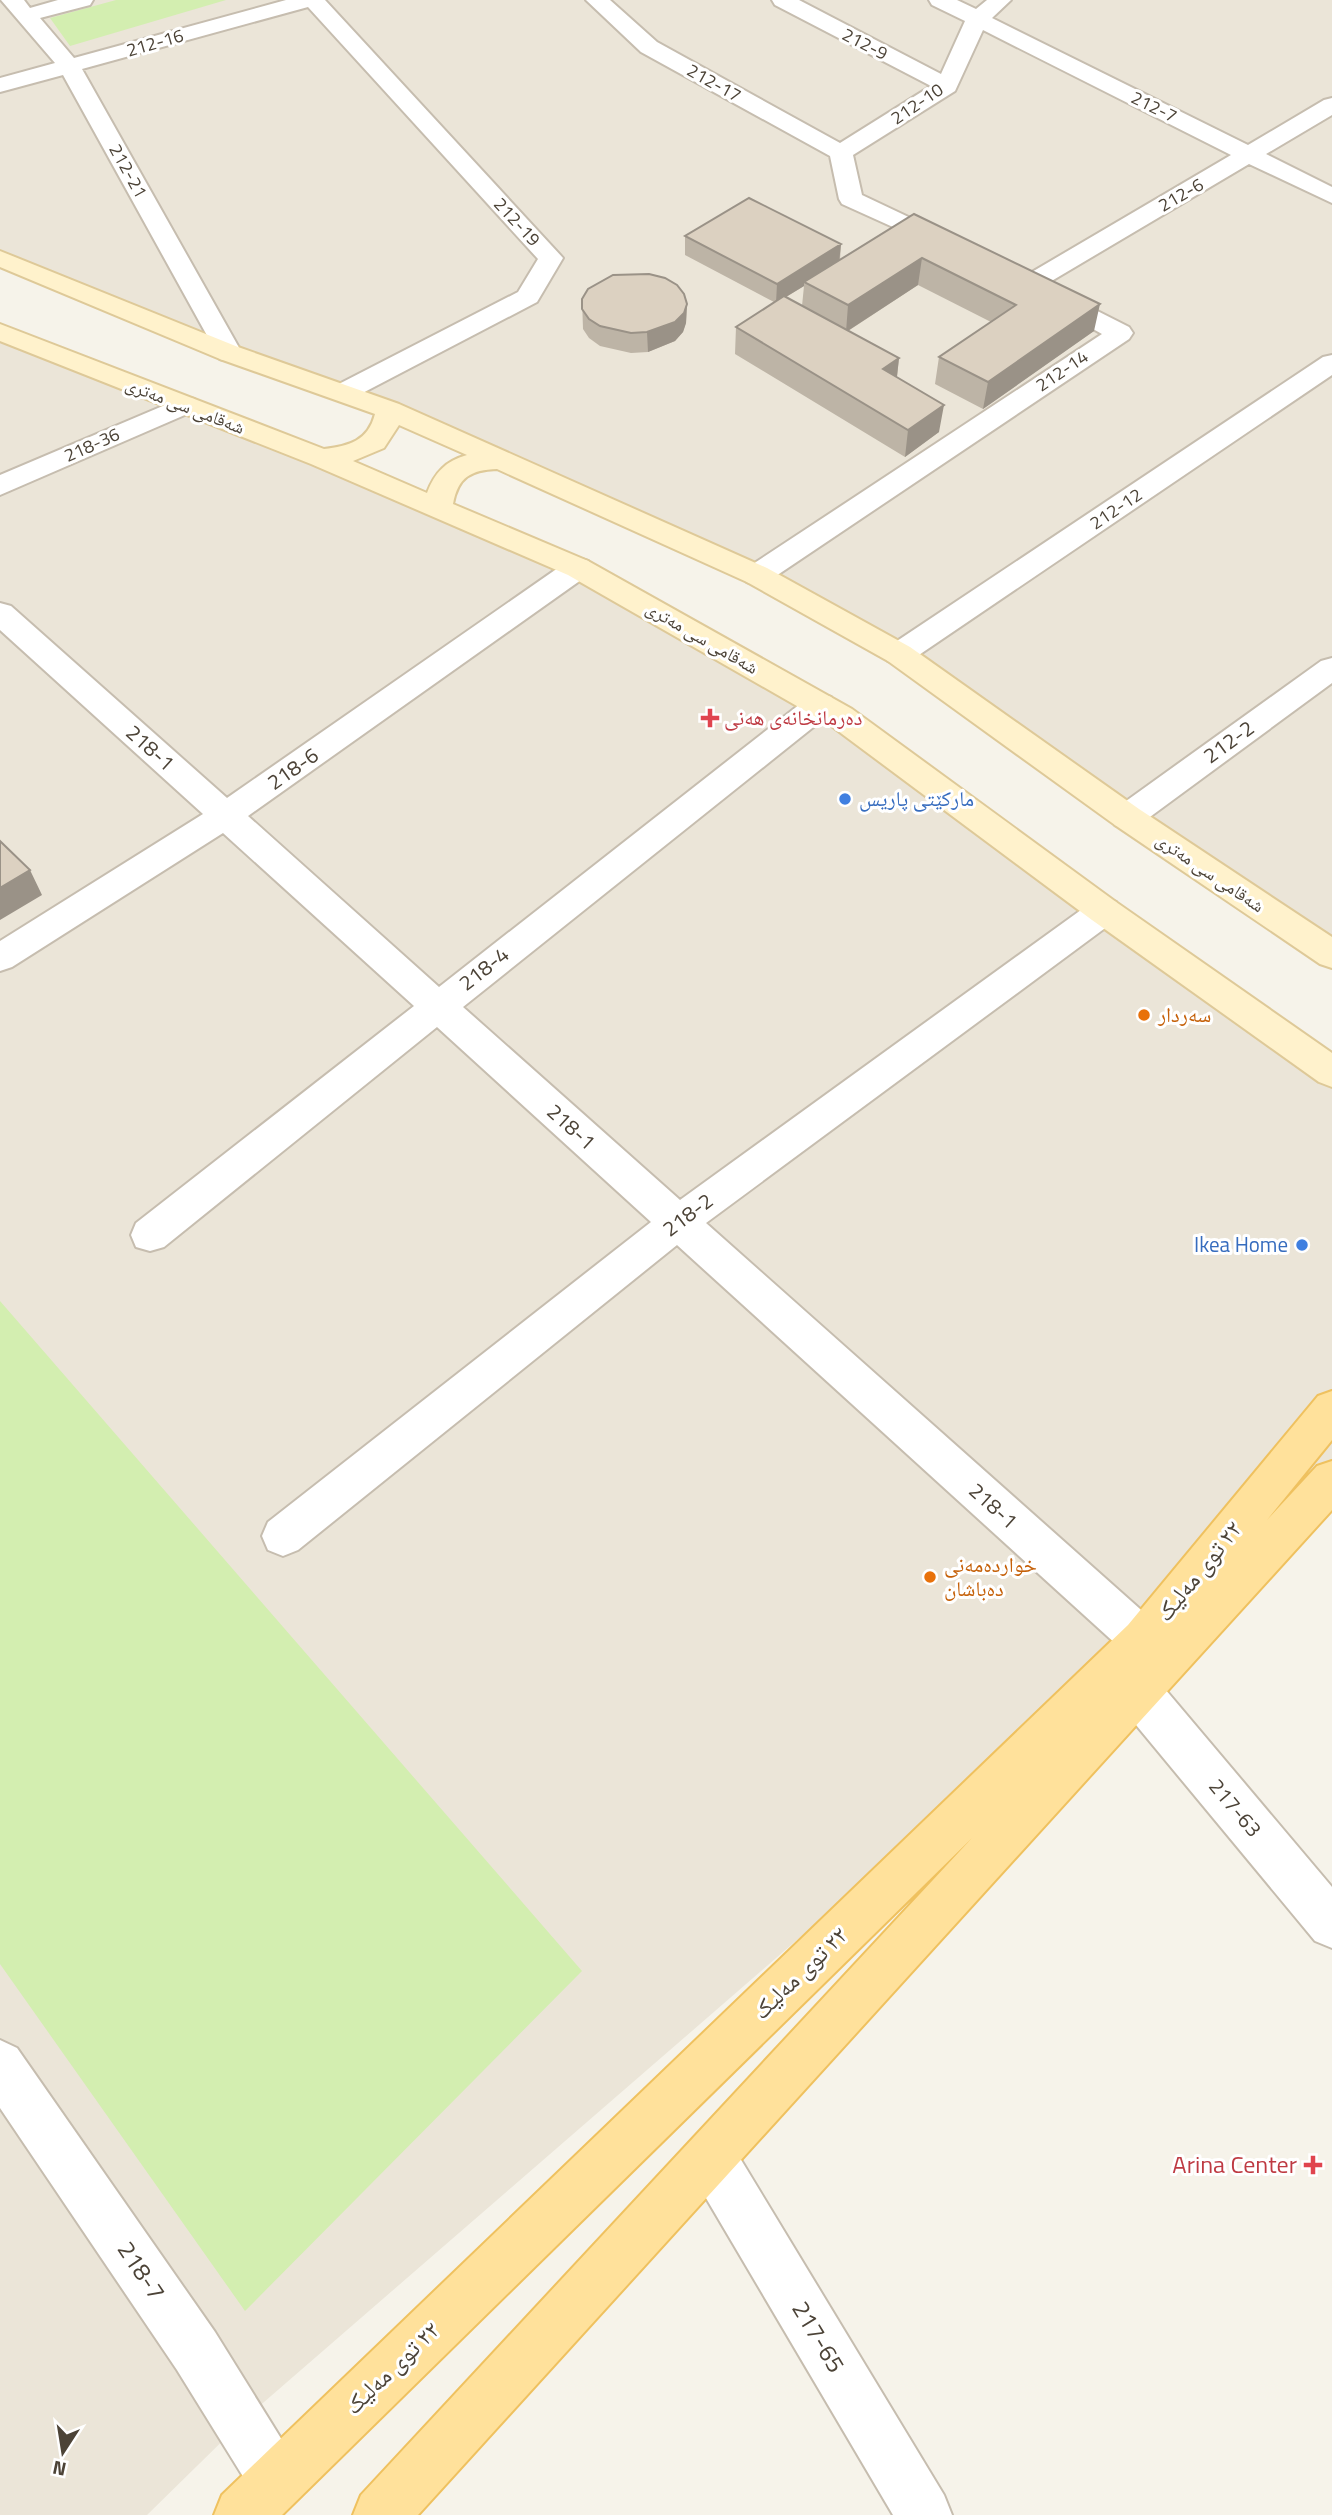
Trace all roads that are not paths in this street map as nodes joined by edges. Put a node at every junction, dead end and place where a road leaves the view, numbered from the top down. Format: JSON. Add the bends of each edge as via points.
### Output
{"nodes":[{"id":1,"x":82,"y":0,"type":"edge"},
{"id":2,"x":312,"y":0,"type":"edge"},
{"id":3,"x":597,"y":0,"type":"edge"},
{"id":4,"x":783,"y":0,"type":"edge"},
{"id":5,"x":940,"y":0,"type":"edge"},
{"id":6,"x":1000,"y":0,"type":"edge"},
{"id":7,"x":18,"y":8,"type":"edge"},
{"id":8,"x":976,"y":20,"type":"junction"},
{"id":9,"x":70,"y":67,"type":"junction"},
{"id":10,"x":0,"y":85,"type":"edge"},
{"id":11,"x":947,"y":86,"type":"junction"},
{"id":12,"x":1332,"y":105,"type":"edge"},
{"id":13,"x":841,"y":153,"type":"junction"},
{"id":14,"x":1251,"y":155,"type":"junction"},
{"id":15,"x":1332,"y":196,"type":"edge"},
{"id":16,"x":970,"y":256,"type":"edge"},
{"id":17,"x":0,"y":258,"type":"edge"},
{"id":18,"x":1017,"y":278,"type":"joint"},
{"id":19,"x":0,"y":332,"type":"edge"},
{"id":20,"x":229,"y":353,"type":"junction"},
{"id":21,"x":1332,"y":363,"type":"edge"},
{"id":22,"x":344,"y":392,"type":"junction"},
{"id":23,"x":184,"y":405,"type":"junction"},
{"id":24,"x":389,"y":410,"type":"junction"},
{"id":25,"x":321,"y":458,"type":"junction"},
{"id":26,"x":501,"y":460,"type":"junction"},
{"id":27,"x":0,"y":486,"type":"edge"},
{"id":28,"x":438,"y":509,"type":"junction"},
{"id":29,"x":578,"y":568,"type":"junction"},
{"id":30,"x":757,"y":575,"type":"junction"},
{"id":31,"x":0,"y":612,"type":"edge"},
{"id":32,"x":13,"y":644,"type":"edge"},
{"id":33,"x":900,"y":654,"type":"junction"},
{"id":34,"x":1332,"y":668,"type":"edge"},
{"id":35,"x":820,"y":705,"type":"junction"},
{"id":36,"x":225,"y":816,"type":"junction"},
{"id":37,"x":1126,"y":817,"type":"junction"},
{"id":38,"x":1104,"y":911,"type":"junction"},
{"id":39,"x":1332,"y":956,"type":"edge"},
{"id":40,"x":0,"y":958,"type":"edge"},
{"id":41,"x":438,"y":1006,"type":"junction"},
{"id":42,"x":1332,"y":1072,"type":"edge"},
{"id":43,"x":677,"y":1223,"type":"junction"},
{"id":44,"x":150,"y":1235,"type":"dead end"},
{"id":45,"x":1332,"y":1409,"type":"edge"},
{"id":46,"x":1332,"y":1480,"type":"edge"},
{"id":47,"x":283,"y":1536,"type":"dead end"},
{"id":48,"x":1143,"y":1640,"type":"junction"},
{"id":49,"x":1138,"y":1692,"type":"junction"},
{"id":50,"x":1332,"y":1924,"type":"edge"},
{"id":51,"x":0,"y":2065,"type":"edge"},
{"id":52,"x":711,"y":2158,"type":"junction"},
{"id":53,"x":259,"y":2497,"type":"edge"},
{"id":54,"x":381,"y":2515,"type":"edge"},
{"id":55,"x":924,"y":2515,"type":"edge"}],
"edges":[{"from":1,"to":7,"type":"street"},
{"from":2,"to":9,"type":"street","name":"212-16"},
{"from":2,"to":22,"type":"street","name":"212-19","via":[[551,258],[528,296]]},
{"from":3,"to":13,"type":"street","name":"212-17","via":[[649,47]]},
{"from":4,"to":11,"type":"street","name":"212-9"},
{"from":5,"to":8,"type":"street"},
{"from":6,"to":8,"type":"street","name":"212-10"},
{"from":7,"to":9,"type":"street","name":"212-21"},
{"from":8,"to":11,"type":"street","name":"212-10"},
{"from":8,"to":14,"type":"street","name":"212-7"},
{"from":9,"to":10,"type":"street","name":"212-16"},
{"from":9,"to":20,"type":"street","name":"212-21"},
{"from":11,"to":13,"type":"street","name":"212-10"},
{"from":12,"to":14,"type":"street","name":"212-6"},
{"from":13,"to":16,"type":"street","via":[[851,200]]},
{"from":14,"to":15,"type":"street","name":"212-7"},
{"from":14,"to":18,"type":"street","name":"212-6"},
{"from":17,"to":20,"type":"main road","name":"شەقامی سی مەتری"},
{"from":18,"to":30,"type":"street","name":"212-14","via":[[1120,332]]},
{"from":19,"to":23,"type":"main road","name":"شەقامی سی مەتری"},
{"from":20,"to":22,"type":"main road","name":"شەقامی سی مەتری"},
{"from":21,"to":33,"type":"street","name":"212-12"},
{"from":22,"to":24,"type":"main road","name":"شەقامی سی مەتری"},
{"from":23,"to":25,"type":"main road","name":"شەقامی سی مەتری"},
{"from":23,"to":27,"type":"street","name":"218-36"},
{"from":24,"to":25,"type":"main road","via":[[387,427],[367,447]]},
{"from":24,"to":26,"type":"main road","name":"شەقامی سی مەتری"},
{"from":25,"to":28,"type":"main road","name":"شەقامی سی مەتری"},
{"from":26,"to":28,"type":"main road","via":[[463,465],[450,473]]},
{"from":26,"to":30,"type":"main road","name":"شەقامی سی مەتری"},
{"from":28,"to":29,"type":"main road","name":"شەقامی سی مەتری"},
{"from":29,"to":35,"type":"main road","name":"شەقامی سی مەتری"},
{"from":29,"to":36,"type":"street","name":"218-6"},
{"from":30,"to":33,"type":"main road","name":"شەقامی سی مەتری"},
{"from":31,"to":32,"type":"street","name":"218-1"},
{"from":32,"to":36,"type":"street","name":"218-1"},
{"from":33,"to":37,"type":"main road","name":"شەقامی سی مەتری"},
{"from":34,"to":37,"type":"street","name":"212-2"},
{"from":35,"to":38,"type":"main road","name":"شەقامی سی مەتری"},
{"from":35,"to":41,"type":"street","name":"218-4"},
{"from":36,"to":40,"type":"street","name":"218-6"},
{"from":36,"to":41,"type":"street","name":"218-1"},
{"from":37,"to":39,"type":"main road","name":"شەقامی سی مەتری"},
{"from":38,"to":42,"type":"main road","name":"شەقامی سی مەتری"},
{"from":38,"to":43,"type":"street","name":"218-2"},
{"from":41,"to":43,"type":"street","name":"218-1"},
{"from":41,"to":44,"type":"street","name":"218-4"},
{"from":43,"to":47,"type":"street","name":"218-2"},
{"from":43,"to":48,"type":"street","name":"218-1"},
{"from":45,"to":48,"type":"main road","name":"٢٢ توی مەلیک"},
{"from":46,"to":49,"type":"main road","name":"٢٢ توی مەلیک"},
{"from":48,"to":53,"type":"main road","name":"٢٢ توی مەلیک"},
{"from":49,"to":50,"type":"street","name":"217-63"},
{"from":49,"to":52,"type":"main road","name":"٢٢ توی مەلیک"},
{"from":51,"to":53,"type":"street","name":"218-7","via":[[196,2351]]},
{"from":52,"to":54,"type":"main road","name":"٢٢ توی مەلیک"},
{"from":52,"to":55,"type":"street","name":"217-65"}]}
